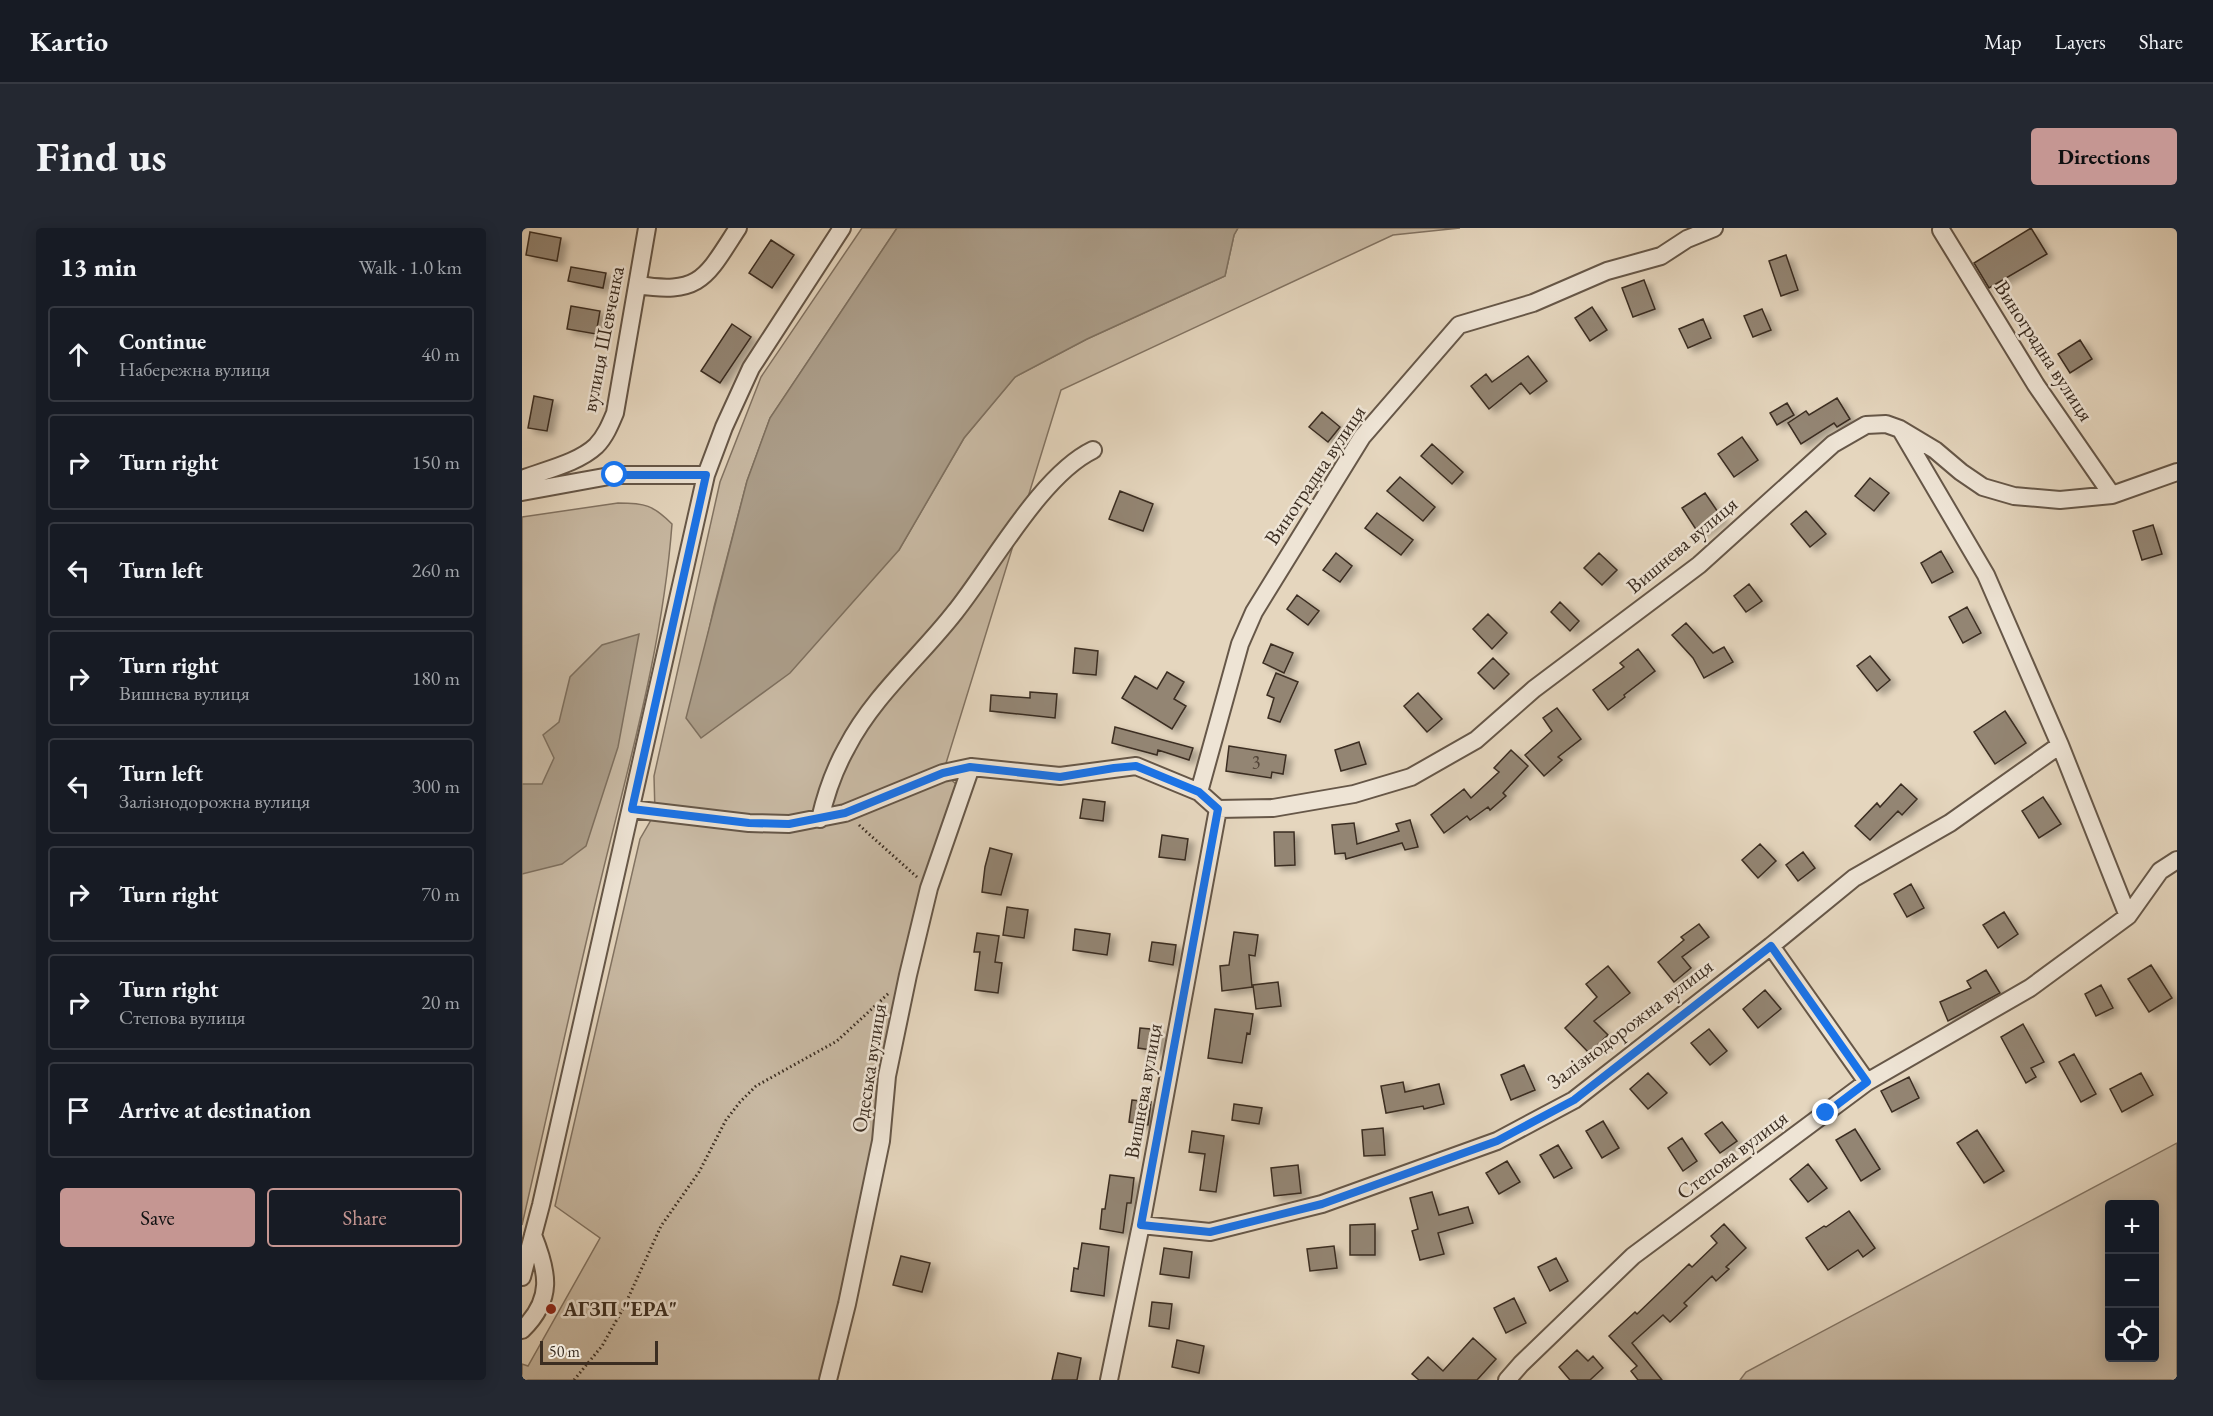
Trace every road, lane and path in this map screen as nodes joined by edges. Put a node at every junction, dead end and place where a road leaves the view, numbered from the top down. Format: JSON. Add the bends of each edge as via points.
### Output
{"nodes":[{"id":1,"x":647,"y":228,"type":"edge"},
{"id":2,"x":738,"y":228,"type":"edge"},
{"id":3,"x":842,"y":228,"type":"edge"},
{"id":4,"x":1714,"y":228,"type":"edge"},
{"id":5,"x":1941,"y":230,"type":"dead end"},
{"id":6,"x":638,"y":285,"type":"junction"},
{"id":7,"x":1900,"y":429,"type":"junction"},
{"id":8,"x":1093,"y":450,"type":"dead end"},
{"id":9,"x":2177,"y":472,"type":"edge"},
{"id":10,"x":706,"y":475,"type":"junction"},
{"id":11,"x":522,"y":479,"type":"edge"},
{"id":12,"x":522,"y":492,"type":"edge"},
{"id":13,"x":2112,"y":495,"type":"junction"},
{"id":14,"x":2060,"y":745,"type":"junction"},
{"id":15,"x":970,"y":767,"type":"junction"},
{"id":16,"x":1199,"y":792,"type":"junction"},
{"id":17,"x":632,"y":809,"type":"junction"},
{"id":18,"x":1218,"y":809,"type":"junction"},
{"id":19,"x":845,"y":813,"type":"junction"},
{"id":20,"x":820,"y":819,"type":"junction"},
{"id":21,"x":2177,"y":860,"type":"edge"},
{"id":22,"x":929,"y":888,"type":"junction"},
{"id":23,"x":2128,"y":916,"type":"junction"},
{"id":24,"x":1771,"y":946,"type":"junction"},
{"id":25,"x":908,"y":975,"type":"junction"},
{"id":26,"x":1867,"y":1082,"type":"junction"},
{"id":27,"x":1141,"y":1225,"type":"junction"},
{"id":28,"x":533,"y":1235,"type":"junction"},
{"id":29,"x":522,"y":1277,"type":"edge"},
{"id":30,"x":522,"y":1330,"type":"edge"},
{"id":31,"x":574,"y":1380,"type":"edge"},
{"id":32,"x":828,"y":1380,"type":"edge"},
{"id":33,"x":1109,"y":1380,"type":"edge"},
{"id":34,"x":1507,"y":1380,"type":"edge"}],
"edges":[{"from":1,"to":6,"type":"street","name":"вулиця Шевченка"},
{"from":2,"to":6,"type":"street","via":[[701,279],[664,289]]},
{"from":3,"to":10,"type":"street","via":[[751,368]]},
{"from":4,"to":16,"type":"street","name":"Виноградна вулиця","via":[[1687,238],[1661,256],[1606,271],[1533,303],[1459,325],[1362,437],[1254,612],[1240,644]]},
{"from":5,"to":13,"type":"street","name":"Виноградна вулиця","via":[[2036,385]]},
{"from":6,"to":11,"type":"street","name":"вулиця Шевченка","via":[[615,413],[607,431],[595,447],[578,458]]},
{"from":7,"to":13,"type":"street","name":"Вишнева вулиця","via":[[1983,487],[2014,496],[2060,500]]},
{"from":7,"to":14,"type":"street","via":[[1986,575]]},
{"from":7,"to":18,"type":"street","name":"Вишнева вулиця","via":[[1886,424],[1866,425],[1833,444],[1699,565],[1534,689],[1476,740],[1411,777],[1354,794],[1273,808]]},
{"from":8,"to":20,"type":"street","via":[[1058,476],[954,613],[882,695],[847,745],[827,789]]},
{"from":9,"to":13,"type":"street","name":"Вишнева вулиця"},
{"from":10,"to":12,"type":"street","via":[[615,475]]},
{"from":10,"to":17,"type":"street"},
{"from":14,"to":23,"type":"street"},
{"from":14,"to":24,"type":"street","name":"Залізнодорожна вулиця","via":[[1950,823],[1854,878]]},
{"from":15,"to":16,"type":"street","via":[[1060,777],[1136,766]]},
{"from":15,"to":19,"type":"street","via":[[943,773]]},
{"from":15,"to":22,"type":"street","name":"Одеська вулиця"},
{"from":16,"to":18,"type":"street"},
{"from":17,"to":20,"type":"street","via":[[749,823],[789,824]]},
{"from":17,"to":28,"type":"street"},
{"from":18,"to":27,"type":"street","name":"Вишнева вулиця"},
{"from":19,"to":20,"type":"street"},
{"from":19,"to":22,"type":"path"},
{"from":21,"to":23,"type":"street","via":[[2160,871]]},
{"from":22,"to":25,"type":"street","name":"Одеська вулиця"},
{"from":23,"to":26,"type":"street","name":"Степова вулиця","via":[[2030,988]]},
{"from":24,"to":26,"type":"street"},
{"from":24,"to":27,"type":"street","name":"Залізнодорожна вулиця","via":[[1574,1100],[1497,1141],[1322,1204],[1210,1232]]},
{"from":25,"to":31,"type":"path","via":[[837,1041],[756,1086],[740,1102],[699,1172],[661,1226],[602,1346]]},
{"from":25,"to":32,"type":"street","name":"Одеська вулиця","via":[[887,1076],[881,1141]]},
{"from":26,"to":34,"type":"street","name":"Степова вулиця","via":[[1633,1256]]},
{"from":27,"to":33,"type":"street","name":"Вишнева вулиця"},
{"from":28,"to":29,"type":"street"},
{"from":28,"to":30,"type":"street","via":[[541,1254],[546,1288],[540,1308]]}]}
